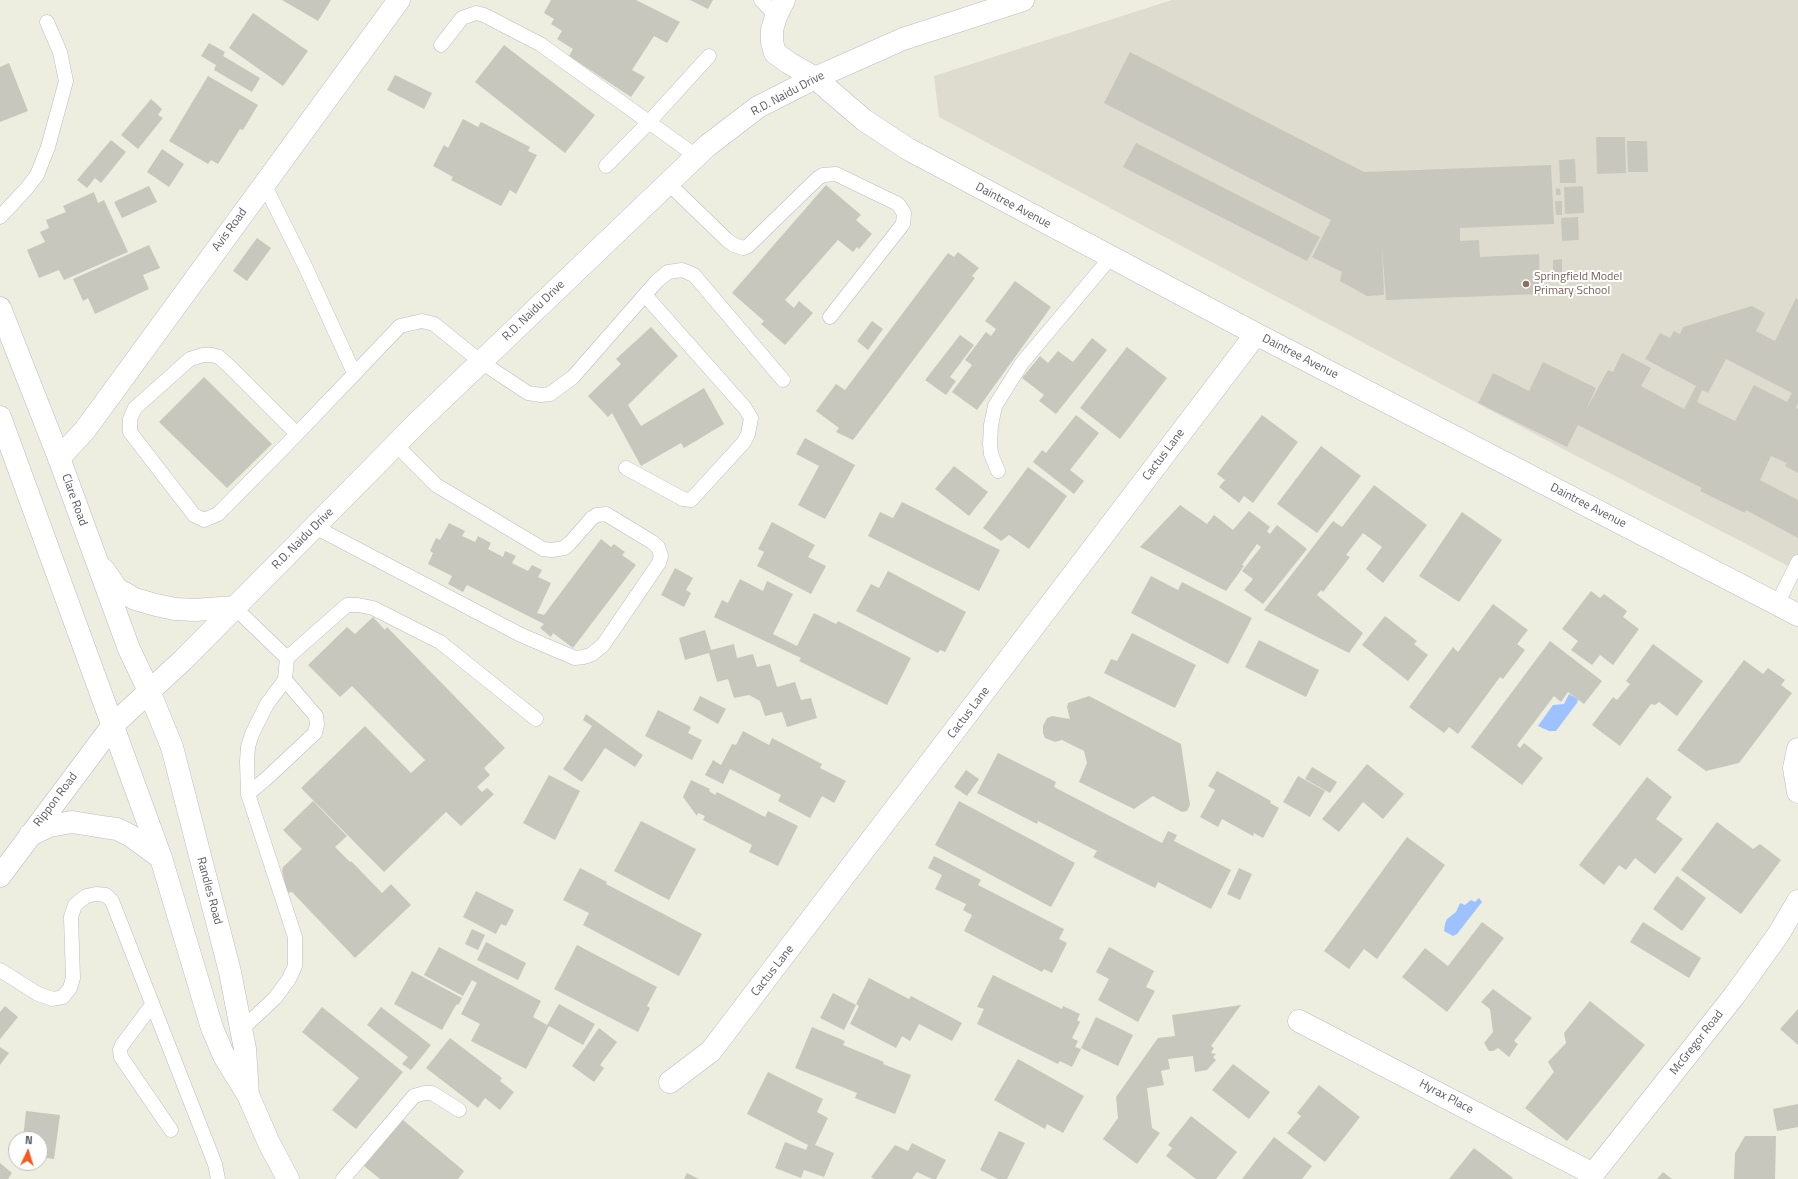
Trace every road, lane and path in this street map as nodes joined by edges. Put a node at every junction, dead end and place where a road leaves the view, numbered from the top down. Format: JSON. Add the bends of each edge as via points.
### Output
{"nodes":[{"id":1,"x":399,"y":0,"type":"edge"},
{"id":2,"x":761,"y":0,"type":"edge"},
{"id":3,"x":1023,"y":0,"type":"edge"},
{"id":4,"x":780,"y":8,"type":"edge"},
{"id":5,"x":47,"y":22,"type":"dead end"},
{"id":6,"x":441,"y":45,"type":"dead end"},
{"id":7,"x":708,"y":56,"type":"dead end"},
{"id":8,"x":815,"y":78,"type":"junction"},
{"id":9,"x":650,"y":122,"type":"junction"},
{"id":10,"x":696,"y":156,"type":"junction"},
{"id":11,"x":606,"y":166,"type":"dead end"},
{"id":12,"x":668,"y":183,"type":"junction"},
{"id":13,"x":264,"y":184,"type":"junction"},
{"id":14,"x":0,"y":217,"type":"edge"},
{"id":15,"x":1112,"y":257,"type":"junction"},
{"id":16,"x":645,"y":295,"type":"junction"},
{"id":17,"x":0,"y":308,"type":"edge"},
{"id":18,"x":830,"y":317,"type":"dead end"},
{"id":19,"x":1256,"y":334,"type":"junction"},
{"id":20,"x":481,"y":362,"type":"junction"},
{"id":21,"x":354,"y":372,"type":"junction"},
{"id":22,"x":783,"y":380,"type":"dead end"},
{"id":23,"x":0,"y":417,"type":"edge"},
{"id":24,"x":297,"y":434,"type":"junction"},
{"id":25,"x":396,"y":445,"type":"junction"},
{"id":26,"x":59,"y":458,"type":"junction"},
{"id":27,"x":626,"y":468,"type":"dead end"},
{"id":28,"x":998,"y":471,"type":"dead end"},
{"id":29,"x":315,"y":527,"type":"junction"},
{"id":30,"x":93,"y":554,"type":"junction"},
{"id":31,"x":1798,"y":562,"type":"edge"},
{"id":32,"x":1777,"y":604,"type":"junction"},
{"id":33,"x":234,"y":607,"type":"junction"},
{"id":34,"x":1798,"y":615,"type":"edge"},
{"id":35,"x":287,"y":658,"type":"junction"},
{"id":36,"x":285,"y":680,"type":"junction"},
{"id":37,"x":149,"y":691,"type":"junction"},
{"id":38,"x":536,"y":719,"type":"dead end"},
{"id":39,"x":113,"y":725,"type":"junction"},
{"id":40,"x":1798,"y":749,"type":"edge"},
{"id":41,"x":1798,"y":792,"type":"edge"},
{"id":42,"x":248,"y":794,"type":"junction"},
{"id":43,"x":30,"y":835,"type":"junction"},
{"id":44,"x":161,"y":858,"type":"junction"},
{"id":45,"x":0,"y":876,"type":"edge"},
{"id":46,"x":1798,"y":901,"type":"edge"},
{"id":47,"x":0,"y":970,"type":"edge"},
{"id":48,"x":152,"y":1004,"type":"junction"},
{"id":49,"x":1299,"y":1021,"type":"dead end"},
{"id":50,"x":242,"y":1029,"type":"junction"},
{"id":51,"x":670,"y":1082,"type":"dead end"},
{"id":52,"x":248,"y":1094,"type":"junction"},
{"id":53,"x":459,"y":1110,"type":"dead end"},
{"id":54,"x":171,"y":1130,"type":"dead end"},
{"id":55,"x":1591,"y":1176,"type":"edge"},
{"id":56,"x":218,"y":1179,"type":"edge"},
{"id":57,"x":288,"y":1179,"type":"edge"},
{"id":58,"x":343,"y":1179,"type":"edge"}],
"edges":[{"from":1,"to":13,"type":"street","name":"Avis Road"},
{"from":2,"to":4,"type":"lane"},
{"from":3,"to":8,"type":"street","name":"R.D. Naidu Drive","via":[[903,39]]},
{"from":4,"to":8,"type":"street","name":"Daintree Avenue","via":[[772,36],[775,53]]},
{"from":5,"to":14,"type":"lane","via":[[60,52],[66,81],[48,147],[37,175]]},
{"from":6,"to":9,"type":"lane","via":[[462,18],[476,14],[484,15],[540,44]]},
{"from":7,"to":9,"type":"lane"},
{"from":8,"to":10,"type":"street","name":"R.D. Naidu Drive","via":[[758,107]]},
{"from":8,"to":15,"type":"street","name":"Daintree Avenue","via":[[864,120],[908,149]]},
{"from":9,"to":10,"type":"lane"},
{"from":9,"to":11,"type":"lane"},
{"from":10,"to":12,"type":"street","name":"R.D. Naidu Drive"},
{"from":12,"to":18,"type":"lane","via":[[727,240],[743,248],[824,175],[836,174],[898,204],[904,213],[903,224]]},
{"from":12,"to":20,"type":"street","name":"R.D. Naidu Drive"},
{"from":13,"to":21,"type":"lane"},
{"from":13,"to":26,"type":"street","name":"Avis Road","via":[[85,430]]},
{"from":15,"to":19,"type":"street","name":"Daintree Avenue"},
{"from":15,"to":28,"type":"lane","via":[[1022,363],[995,406],[990,425],[990,444]]},
{"from":16,"to":20,"type":"lane","via":[[573,377],[550,394],[528,393]]},
{"from":16,"to":22,"type":"lane","via":[[668,272],[682,270],[694,275]]},
{"from":16,"to":27,"type":"lane","via":[[751,418],[744,442],[691,500],[683,499]]},
{"from":17,"to":26,"type":"street","name":"Clare Road"},
{"from":19,"to":32,"type":"street","name":"Daintree Avenue"},
{"from":19,"to":51,"type":"street","name":"Cactus Lane","via":[[711,1051]]},
{"from":20,"to":21,"type":"lane","via":[[434,324],[422,321],[400,326]]},
{"from":20,"to":25,"type":"street","name":"R.D. Naidu Drive"},
{"from":21,"to":24,"type":"lane"},
{"from":23,"to":39,"type":"street"},
{"from":24,"to":24,"type":"lane","via":[[218,514],[204,520],[194,515],[130,432],[130,419],[135,408],[190,359],[212,355],[228,365]]},
{"from":25,"to":29,"type":"street","name":"R.D. Naidu Drive"},
{"from":25,"to":29,"type":"lane","via":[[436,485],[543,549],[564,548],[592,518],[606,514],[658,547],[660,563],[603,645],[592,654],[575,658],[521,635]]},
{"from":26,"to":30,"type":"street","name":"Clare Road"},
{"from":29,"to":33,"type":"street","name":"R.D. Naidu Drive"},
{"from":30,"to":33,"type":"street","via":[[117,589],[135,599],[175,609]]},
{"from":30,"to":37,"type":"street","name":"Clare Road","via":[[129,649]]},
{"from":31,"to":32,"type":"lane"},
{"from":32,"to":34,"type":"street","name":"Daintree Avenue"},
{"from":33,"to":35,"type":"lane"},
{"from":33,"to":37,"type":"street","name":"R.D. Naidu Drive"},
{"from":35,"to":36,"type":"lane"},
{"from":35,"to":38,"type":"lane","via":[[347,605],[373,608],[440,642]]},
{"from":36,"to":42,"type":"lane","via":[[267,704],[252,734],[247,761]]},
{"from":36,"to":42,"type":"lane","via":[[316,716],[315,733]]},
{"from":37,"to":39,"type":"street","name":"R.D. Naidu Drive"},
{"from":37,"to":50,"type":"street","name":"Randles Road","via":[[172,747],[230,972]]},
{"from":39,"to":43,"type":"street","name":"Rippon Road"},
{"from":39,"to":44,"type":"street","name":"Randles Road"},
{"from":40,"to":41,"type":"street","via":[[1794,768]]},
{"from":42,"to":50,"type":"lane","via":[[295,937],[295,966],[289,980],[275,998]]},
{"from":43,"to":44,"type":"street","via":[[49,826],[72,822],[103,826],[131,836]]},
{"from":43,"to":45,"type":"street","name":"Rippon Road"},
{"from":44,"to":52,"type":"street","name":"Randles Road","via":[[212,1028],[224,1056]]},
{"from":46,"to":55,"type":"street","name":"McGregor Road","via":[[1778,935],[1734,996]]},
{"from":47,"to":48,"type":"lane","via":[[38,994],[53,999],[63,997],[70,988],[73,978],[71,917],[75,906],[86,896],[106,895],[112,901]]},
{"from":48,"to":54,"type":"lane","via":[[122,1045],[121,1057]]},
{"from":48,"to":56,"type":"lane","via":[[215,1164]]},
{"from":49,"to":55,"type":"street","name":"Hyrax Place"},
{"from":50,"to":52,"type":"street","name":"Randles Road"},
{"from":52,"to":57,"type":"street","name":"Randles Road"},
{"from":53,"to":58,"type":"lane","via":[[432,1093],[414,1096]]}]}
